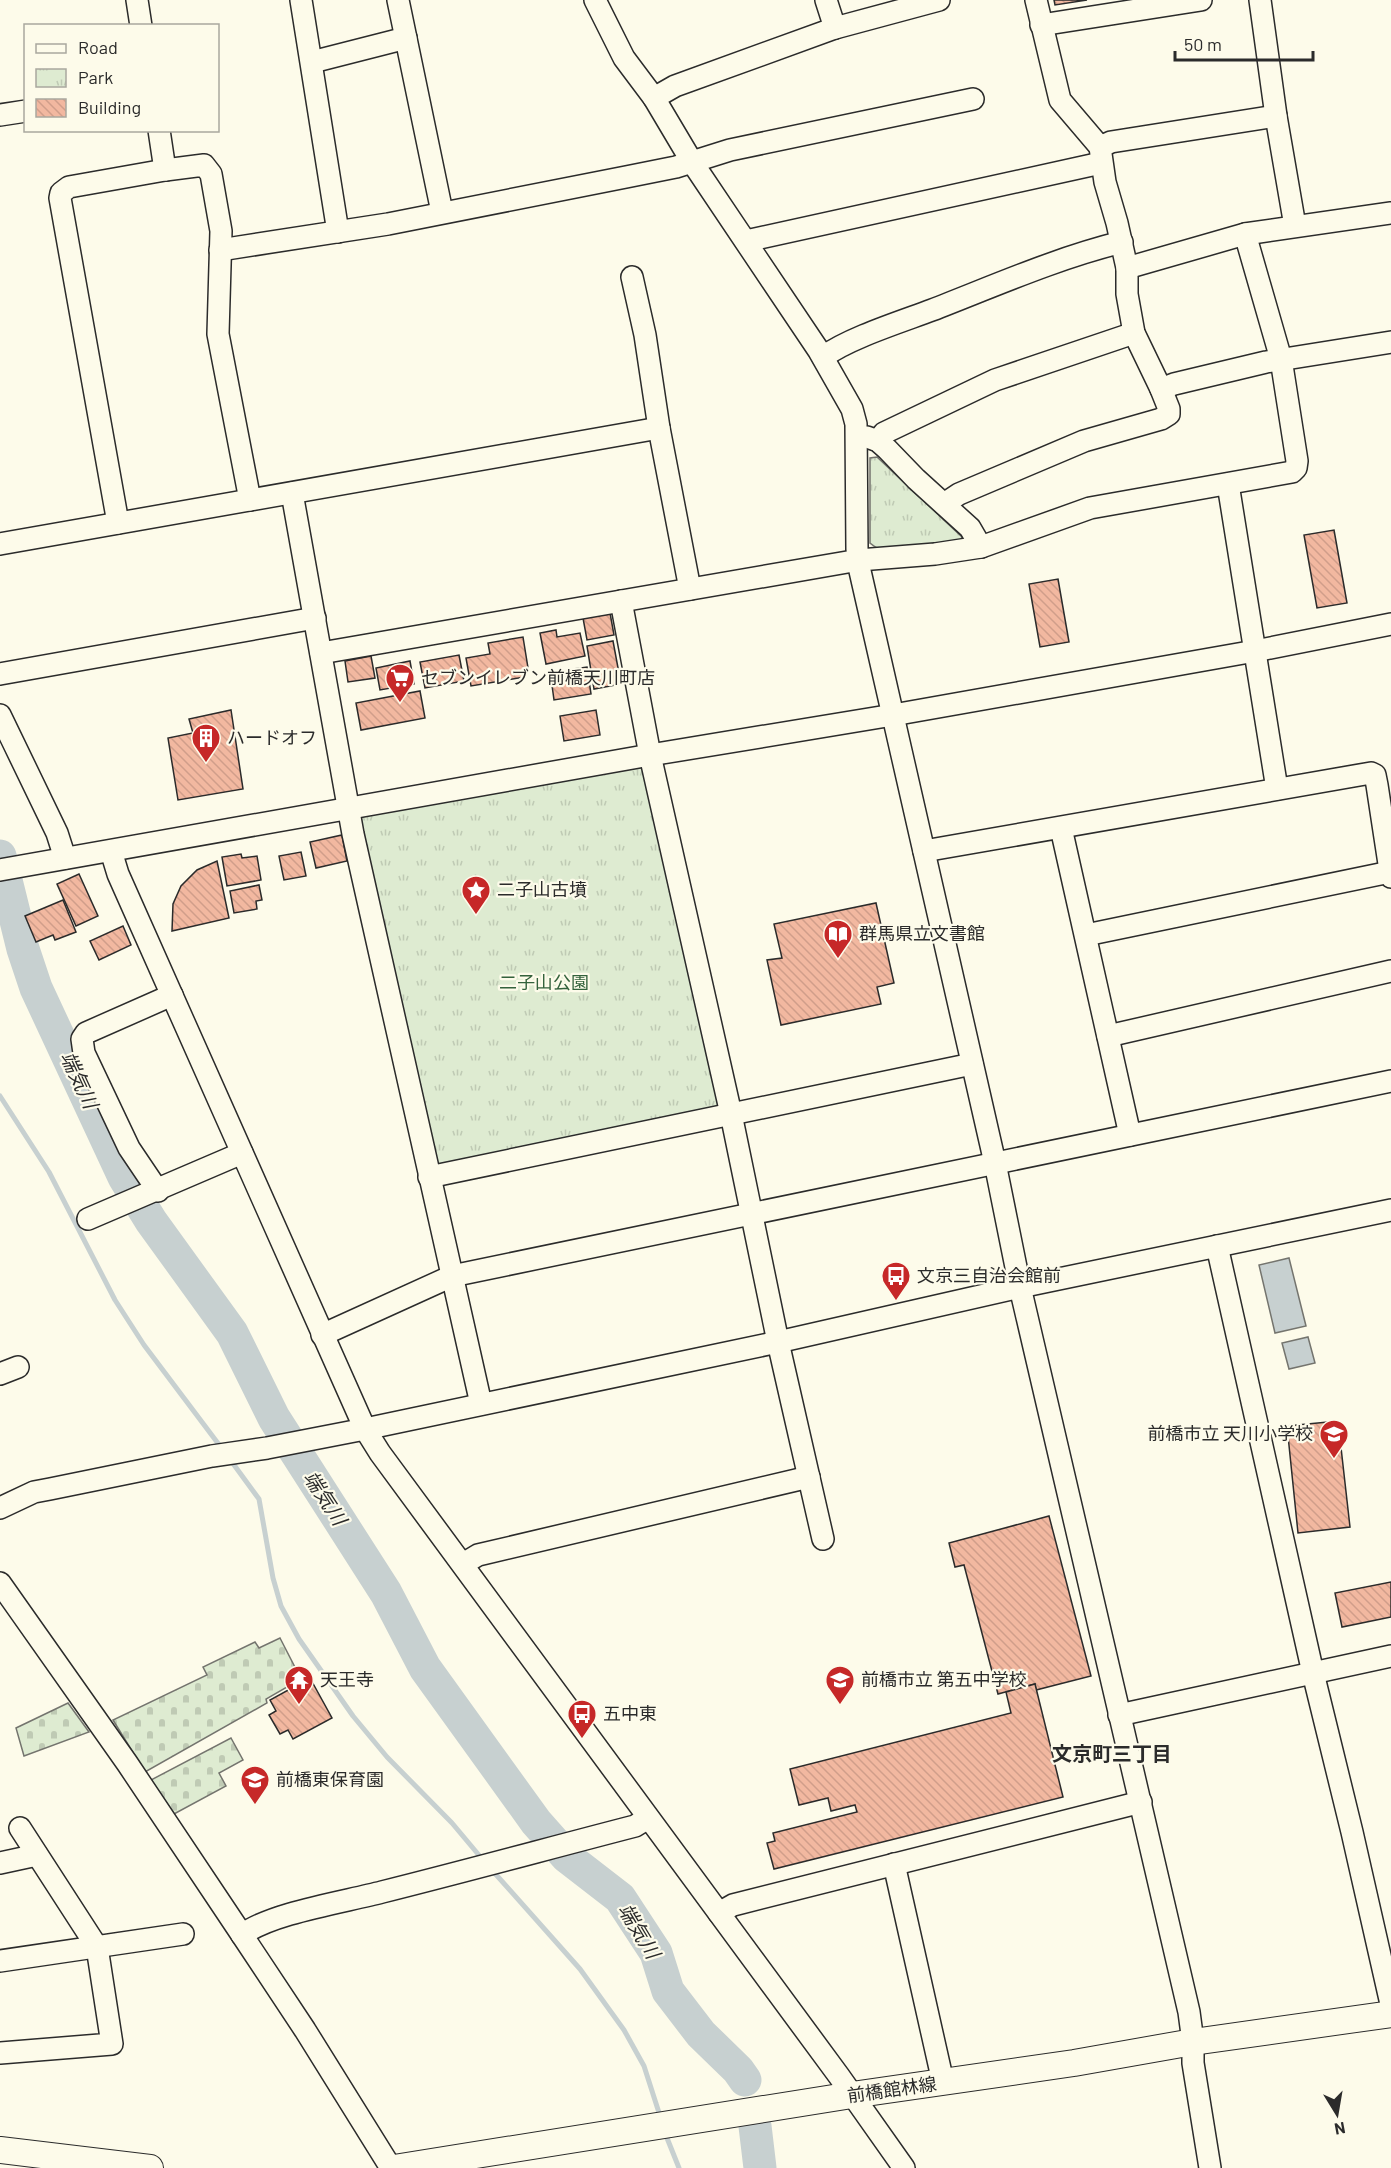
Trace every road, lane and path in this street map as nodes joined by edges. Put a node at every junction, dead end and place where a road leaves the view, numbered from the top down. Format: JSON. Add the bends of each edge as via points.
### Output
{"nodes":[{"id":1,"x":137,"y":0,"type":"edge"},
{"id":2,"x":301,"y":0,"type":"edge"},
{"id":3,"x":398,"y":0,"type":"edge"},
{"id":4,"x":594,"y":0,"type":"edge"},
{"id":5,"x":826,"y":0,"type":"edge"},
{"id":6,"x":939,"y":0,"type":"edge"},
{"id":7,"x":1036,"y":0,"type":"edge"},
{"id":8,"x":1201,"y":0,"type":"edge"},
{"id":9,"x":1260,"y":0,"type":"edge"},
{"id":10,"x":1149,"y":4,"type":"edge"},
{"id":11,"x":141,"y":24,"type":"edge"},
{"id":12,"x":1041,"y":25,"type":"junction"},
{"id":13,"x":835,"y":28,"type":"junction"},
{"id":14,"x":406,"y":38,"type":"junction"},
{"id":15,"x":312,"y":62,"type":"junction"},
{"id":16,"x":654,"y":98,"type":"junction"},
{"id":17,"x":973,"y":99,"type":"dead end"},
{"id":18,"x":24,"y":111,"type":"edge"},
{"id":19,"x":0,"y":115,"type":"edge"},
{"id":20,"x":1276,"y":116,"type":"junction"},
{"id":21,"x":159,"y":132,"type":"edge"},
{"id":22,"x":1101,"y":155,"type":"junction"},
{"id":23,"x":692,"y":162,"type":"junction"},
{"id":24,"x":165,"y":170,"type":"junction"},
{"id":25,"x":442,"y":212,"type":"junction"},
{"id":26,"x":1391,"y":213,"type":"edge"},
{"id":27,"x":1295,"y":226,"type":"junction"},
{"id":28,"x":338,"y":232,"type":"junction"},
{"id":29,"x":1245,"y":234,"type":"junction"},
{"id":30,"x":746,"y":242,"type":"junction"},
{"id":31,"x":1122,"y":242,"type":"junction"},
{"id":32,"x":220,"y":250,"type":"junction"},
{"id":33,"x":1127,"y":268,"type":"junction"},
{"id":34,"x":632,"y":277,"type":"dead end"},
{"id":35,"x":1134,"y":333,"type":"junction"},
{"id":36,"x":1391,"y":342,"type":"edge"},
{"id":37,"x":823,"y":357,"type":"junction"},
{"id":38,"x":1281,"y":359,"type":"junction"},
{"id":39,"x":1161,"y":389,"type":"junction"},
{"id":40,"x":660,"y":428,"type":"junction"},
{"id":41,"x":857,"y":436,"type":"junction"},
{"id":42,"x":878,"y":441,"type":"junction"},
{"id":43,"x":1228,"y":484,"type":"junction"},
{"id":44,"x":292,"y":493,"type":"junction"},
{"id":45,"x":250,"y":500,"type":"junction"},
{"id":46,"x":944,"y":504,"type":"junction"},
{"id":47,"x":118,"y":523,"type":"junction"},
{"id":48,"x":0,"y":544,"type":"edge"},
{"id":49,"x":981,"y":547,"type":"junction"},
{"id":50,"x":859,"y":560,"type":"junction"},
{"id":51,"x":690,"y":589,"type":"junction"},
{"id":52,"x":621,"y":601,"type":"junction"},
{"id":53,"x":315,"y":618,"type":"junction"},
{"id":54,"x":1391,"y":624,"type":"edge"},
{"id":55,"x":1256,"y":651,"type":"junction"},
{"id":56,"x":321,"y":653,"type":"junction"},
{"id":57,"x":0,"y":674,"type":"edge"},
{"id":58,"x":0,"y":715,"type":"edge"},
{"id":59,"x":892,"y":715,"type":"junction"},
{"id":60,"x":650,"y":755,"type":"junction"},
{"id":61,"x":1277,"y":789,"type":"junction"},
{"id":62,"x":349,"y":809,"type":"junction"},
{"id":63,"x":1061,"y":828,"type":"junction"},
{"id":64,"x":111,"y":851,"type":"junction"},
{"id":65,"x":924,"y":851,"type":"junction"},
{"id":66,"x":65,"y":858,"type":"junction"},
{"id":67,"x":0,"y":870,"type":"edge"},
{"id":68,"x":1390,"y":872,"type":"edge"},
{"id":69,"x":1391,"y":877,"type":"edge"},
{"id":70,"x":1086,"y":935,"type":"junction"},
{"id":71,"x":1391,"y":971,"type":"edge"},
{"id":72,"x":172,"y":995,"type":"junction"},
{"id":73,"x":1108,"y":1036,"type":"junction"},
{"id":74,"x":972,"y":1064,"type":"junction"},
{"id":75,"x":1391,"y":1081,"type":"edge"},
{"id":76,"x":731,"y":1114,"type":"junction"},
{"id":77,"x":1130,"y":1135,"type":"junction"},
{"id":78,"x":242,"y":1153,"type":"junction"},
{"id":79,"x":995,"y":1163,"type":"junction"},
{"id":80,"x":429,"y":1177,"type":"junction"},
{"id":81,"x":158,"y":1191,"type":"junction"},
{"id":82,"x":1391,"y":1210,"type":"edge"},
{"id":83,"x":753,"y":1214,"type":"junction"},
{"id":84,"x":88,"y":1219,"type":"dead end"},
{"id":85,"x":1217,"y":1246,"type":"junction"},
{"id":86,"x":452,"y":1276,"type":"junction"},
{"id":87,"x":1020,"y":1287,"type":"junction"},
{"id":88,"x":322,"y":1335,"type":"junction"},
{"id":89,"x":778,"y":1342,"type":"junction"},
{"id":90,"x":481,"y":1404,"type":"junction"},
{"id":91,"x":364,"y":1429,"type":"junction"},
{"id":92,"x":809,"y":1477,"type":"junction"},
{"id":93,"x":0,"y":1508,"type":"edge"},
{"id":94,"x":823,"y":1539,"type":"dead end"},
{"id":95,"x":463,"y":1564,"type":"junction"},
{"id":96,"x":0,"y":1583,"type":"edge"},
{"id":97,"x":1391,"y":1656,"type":"edge"},
{"id":98,"x":1313,"y":1673,"type":"junction"},
{"id":99,"x":1119,"y":1715,"type":"junction"},
{"id":100,"x":1141,"y":1802,"type":"junction"},
{"id":101,"x":648,"y":1818,"type":"junction"},
{"id":102,"x":20,"y":1828,"type":"dead end"},
{"id":103,"x":37,"y":1855,"type":"junction"},
{"id":104,"x":0,"y":1863,"type":"edge"},
{"id":105,"x":894,"y":1864,"type":"junction"},
{"id":106,"x":719,"y":1913,"type":"junction"},
{"id":107,"x":183,"y":1934,"type":"dead end"},
{"id":108,"x":242,"y":1935,"type":"junction"},
{"id":109,"x":97,"y":1947,"type":"junction"},
{"id":110,"x":0,"y":1961,"type":"edge"},
{"id":111,"x":1391,"y":2004,"type":"edge"},
{"id":112,"x":1391,"y":2014,"type":"edge"},
{"id":113,"x":1193,"y":2042,"type":"junction"},
{"id":114,"x":0,"y":2053,"type":"edge"},
{"id":115,"x":943,"y":2082,"type":"junction"},
{"id":116,"x":852,"y":2095,"type":"junction"},
{"id":117,"x":0,"y":2150,"type":"edge"},
{"id":118,"x":91,"y":2165,"type":"edge"},
{"id":119,"x":150,"y":2168,"type":"edge"},
{"id":120,"x":393,"y":2168,"type":"edge"},
{"id":121,"x":904,"y":2168,"type":"edge"},
{"id":122,"x":1210,"y":2168,"type":"edge"}],
"edges":[{"from":1,"to":11,"type":"street"},
{"from":2,"to":15,"type":"street"},
{"from":3,"to":14,"type":"street"},
{"from":4,"to":16,"type":"street","via":[[624,58]]},
{"from":5,"to":13,"type":"street"},
{"from":6,"to":13,"type":"street"},
{"from":7,"to":12,"type":"street"},
{"from":8,"to":10,"type":"street"},
{"from":9,"to":20,"type":"street"},
{"from":10,"to":12,"type":"street"},
{"from":12,"to":22,"type":"street","via":[[1060,100]]},
{"from":13,"to":16,"type":"street","via":[[675,86]]},
{"from":14,"to":15,"type":"street"},
{"from":14,"to":25,"type":"street"},
{"from":15,"to":28,"type":"street"},
{"from":16,"to":23,"type":"street"},
{"from":17,"to":23,"type":"street","via":[[730,150]]},
{"from":18,"to":19,"type":"street"},
{"from":20,"to":22,"type":"street","via":[[1111,142]]},
{"from":20,"to":27,"type":"street"},
{"from":21,"to":24,"type":"street"},
{"from":22,"to":30,"type":"street"},
{"from":22,"to":31,"type":"street"},
{"from":23,"to":25,"type":"street"},
{"from":23,"to":30,"type":"street"},
{"from":24,"to":32,"type":"street","via":[[204,165],[209,169],[221,231]]},
{"from":24,"to":47,"type":"street","via":[[69,187],[60,198]]},
{"from":25,"to":28,"type":"street"},
{"from":26,"to":27,"type":"street"},
{"from":27,"to":29,"type":"street"},
{"from":28,"to":32,"type":"street"},
{"from":29,"to":33,"type":"street"},
{"from":29,"to":38,"type":"street"},
{"from":30,"to":37,"type":"street"},
{"from":31,"to":33,"type":"street"},
{"from":31,"to":37,"type":"street","via":[[1076,255],[895,324]]},
{"from":32,"to":45,"type":"street","via":[[218,334]]},
{"from":33,"to":35,"type":"street"},
{"from":34,"to":40,"type":"street"},
{"from":35,"to":39,"type":"street"},
{"from":35,"to":42,"type":"street","via":[[995,380],[885,433]]},
{"from":36,"to":38,"type":"street"},
{"from":37,"to":41,"type":"street","via":[[852,409]]},
{"from":38,"to":39,"type":"street"},
{"from":38,"to":43,"type":"street","via":[[1296,468],[1286,474]]},
{"from":39,"to":46,"type":"street","via":[[1169,409],[1166,417],[1084,441]]},
{"from":40,"to":44,"type":"street"},
{"from":40,"to":51,"type":"street"},
{"from":41,"to":42,"type":"street"},
{"from":41,"to":50,"type":"street"},
{"from":42,"to":46,"type":"street"},
{"from":43,"to":49,"type":"street","via":[[1089,508]]},
{"from":43,"to":55,"type":"street"},
{"from":44,"to":45,"type":"street"},
{"from":44,"to":53,"type":"street"},
{"from":45,"to":47,"type":"street"},
{"from":46,"to":49,"type":"street","via":[[970,528]]},
{"from":47,"to":48,"type":"street"},
{"from":49,"to":50,"type":"street"},
{"from":50,"to":51,"type":"street"},
{"from":50,"to":59,"type":"street"},
{"from":51,"to":52,"type":"street"},
{"from":52,"to":56,"type":"street"},
{"from":52,"to":60,"type":"street"},
{"from":53,"to":56,"type":"street"},
{"from":53,"to":57,"type":"street"},
{"from":54,"to":55,"type":"street"},
{"from":55,"to":59,"type":"street"},
{"from":55,"to":61,"type":"street"},
{"from":56,"to":62,"type":"street"},
{"from":58,"to":66,"type":"street"},
{"from":59,"to":60,"type":"street"},
{"from":59,"to":65,"type":"street"},
{"from":60,"to":62,"type":"street"},
{"from":60,"to":76,"type":"street"},
{"from":61,"to":63,"type":"street"},
{"from":61,"to":68,"type":"street","via":[[1374,775]]},
{"from":62,"to":64,"type":"street"},
{"from":62,"to":80,"type":"street"},
{"from":63,"to":65,"type":"street"},
{"from":63,"to":70,"type":"street"},
{"from":64,"to":66,"type":"street"},
{"from":64,"to":72,"type":"street"},
{"from":65,"to":74,"type":"street"},
{"from":66,"to":67,"type":"street"},
{"from":68,"to":69,"type":"street"},
{"from":68,"to":70,"type":"street"},
{"from":70,"to":73,"type":"street"},
{"from":71,"to":73,"type":"street"},
{"from":72,"to":78,"type":"street"},
{"from":72,"to":81,"type":"street","via":[[86,1033],[82,1039],[84,1053],[129,1148]]},
{"from":73,"to":77,"type":"street"},
{"from":74,"to":76,"type":"street"},
{"from":74,"to":79,"type":"street"},
{"from":75,"to":77,"type":"street"},
{"from":76,"to":80,"type":"street"},
{"from":76,"to":83,"type":"street"},
{"from":77,"to":79,"type":"street"},
{"from":78,"to":81,"type":"street"},
{"from":78,"to":88,"type":"street"},
{"from":79,"to":83,"type":"street"},
{"from":79,"to":87,"type":"street"},
{"from":80,"to":86,"type":"street"},
{"from":81,"to":84,"type":"street"},
{"from":82,"to":85,"type":"street"},
{"from":83,"to":86,"type":"street"},
{"from":83,"to":89,"type":"street"},
{"from":85,"to":87,"type":"street"},
{"from":85,"to":98,"type":"street"},
{"from":86,"to":88,"type":"street"},
{"from":86,"to":90,"type":"street"},
{"from":87,"to":89,"type":"street"},
{"from":87,"to":99,"type":"street"},
{"from":88,"to":91,"type":"street"},
{"from":89,"to":90,"type":"street"},
{"from":89,"to":92,"type":"street"},
{"from":90,"to":91,"type":"street"},
{"from":91,"to":93,"type":"street","via":[[34,1492]]},
{"from":91,"to":95,"type":"street"},
{"from":92,"to":94,"type":"street"},
{"from":92,"to":95,"type":"street","via":[[478,1555]]},
{"from":95,"to":101,"type":"street"},
{"from":96,"to":108,"type":"street"},
{"from":97,"to":98,"type":"street"},
{"from":98,"to":99,"type":"street"},
{"from":98,"to":111,"type":"street"},
{"from":99,"to":100,"type":"street"},
{"from":100,"to":105,"type":"street"},
{"from":100,"to":113,"type":"street"},
{"from":101,"to":106,"type":"street"},
{"from":101,"to":108,"type":"street","via":[[635,1826],[279,1918]]},
{"from":102,"to":103,"type":"street"},
{"from":103,"to":104,"type":"street"},
{"from":103,"to":109,"type":"street"},
{"from":105,"to":106,"type":"street","via":[[733,1905]]},
{"from":105,"to":115,"type":"street"},
{"from":106,"to":116,"type":"street"},
{"from":107,"to":109,"type":"street"},
{"from":108,"to":120,"type":"street"},
{"from":109,"to":110,"type":"street"},
{"from":109,"to":114,"type":"street","via":[[112,2044]]},
{"from":112,"to":113,"type":"main road","name":"前橋館林線"},
{"from":113,"to":115,"type":"main road","name":"前橋館林線"},
{"from":113,"to":122,"type":"street"},
{"from":115,"to":116,"type":"main road","name":"前橋館林線"},
{"from":116,"to":120,"type":"main road","name":"前橋館林線"},
{"from":116,"to":121,"type":"street"},
{"from":117,"to":118,"type":"main road"},
{"from":118,"to":119,"type":"main road"}]}
